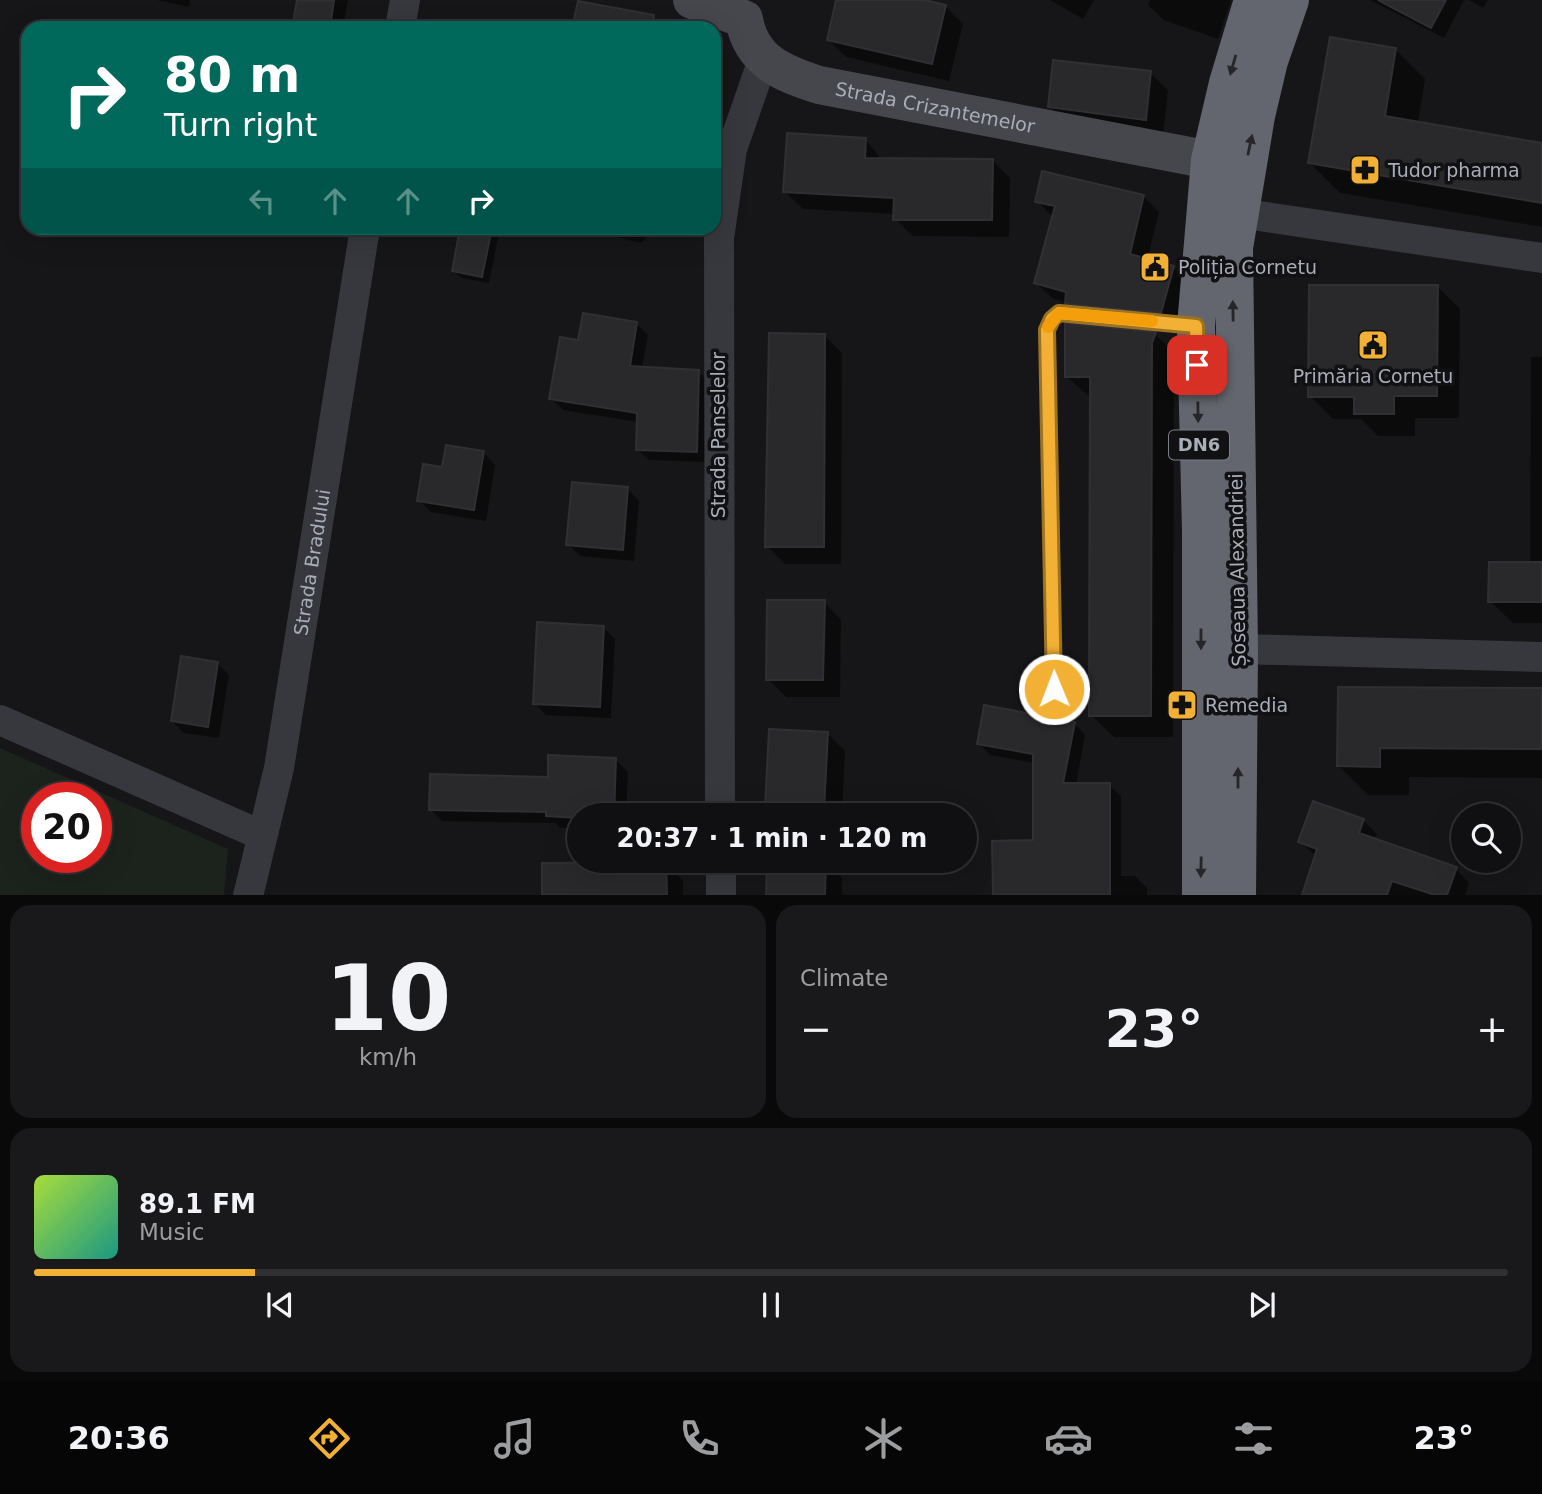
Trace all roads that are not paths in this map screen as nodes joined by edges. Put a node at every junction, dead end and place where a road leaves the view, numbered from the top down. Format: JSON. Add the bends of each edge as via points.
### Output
{"nodes":[{"id":1,"x":405,"y":0,"type":"edge"},
{"id":2,"x":692,"y":0,"type":"edge"},
{"id":3,"x":1253,"y":0,"type":"edge"},
{"id":4,"x":1290,"y":0,"type":"edge"},
{"id":5,"x":744,"y":10,"type":"edge"},
{"id":6,"x":401,"y":21,"type":"edge"},
{"id":7,"x":763,"y":60,"type":"junction"},
{"id":8,"x":1210,"y":160,"type":"junction"},
{"id":9,"x":1238,"y":213,"type":"junction"},
{"id":10,"x":721,"y":225,"type":"edge"},
{"id":11,"x":364,"y":235,"type":"edge"},
{"id":12,"x":720,"y":235,"type":"edge"},
{"id":13,"x":1542,"y":258,"type":"edge"},
{"id":14,"x":1196,"y":326,"type":"junction"},
{"id":15,"x":1239,"y":649,"type":"junction"},
{"id":16,"x":1542,"y":657,"type":"edge"},
{"id":17,"x":1054,"y":689,"type":"dead end"},
{"id":18,"x":0,"y":720,"type":"edge"},
{"id":19,"x":720,"y":803,"type":"edge"},
{"id":20,"x":261,"y":835,"type":"junction"},
{"id":21,"x":720,"y":873,"type":"edge"},
{"id":22,"x":248,"y":895,"type":"edge"},
{"id":23,"x":721,"y":895,"type":"edge"},
{"id":24,"x":1201,"y":895,"type":"edge"},
{"id":25,"x":1237,"y":895,"type":"edge"}],
"edges":[{"from":1,"to":6,"type":"street"},
{"from":2,"to":5,"type":"street"},
{"from":3,"to":8,"type":"highway","name":"Șoseaua Alexandriei","number":"DN6","one_way":true},
{"from":9,"to":4,"type":"highway","name":"Șoseaua Alexandriei","number":"DN6","one_way":true,"via":[[1269,61]]},
{"from":5,"to":7,"type":"street","via":[[747,37]]},
{"from":7,"to":8,"type":"street","name":"Strada Crizantemelor","via":[[819,85]]},
{"from":7,"to":10,"type":"street","name":"Strada Panselelor","via":[[732,149]]},
{"from":8,"to":14,"type":"highway","name":"Șoseaua Alexandriei","number":"DN6"},
{"from":9,"to":13,"type":"street"},
{"from":15,"to":9,"type":"highway","name":"Șoseaua Alexandriei","number":"DN6","one_way":true,"via":[[1233,294]]},
{"from":11,"to":20,"type":"street","name":"Strada Bradului","via":[[279,768]]},
{"from":12,"to":19,"type":"street","name":"Strada Panselelor"},
{"from":14,"to":17,"type":"lane","via":[[1059,313],[1047,330]]},
{"from":14,"to":24,"type":"highway","name":"Șoseaua Alexandriei","number":"DN6","one_way":true},
{"from":15,"to":16,"type":"street"},
{"from":25,"to":15,"type":"highway","name":"Șoseaua Alexandriei","number":"DN6","one_way":true},
{"from":18,"to":20,"type":"street"},
{"from":20,"to":22,"type":"street","name":"Strada Bradului"},
{"from":21,"to":23,"type":"street"}]}
